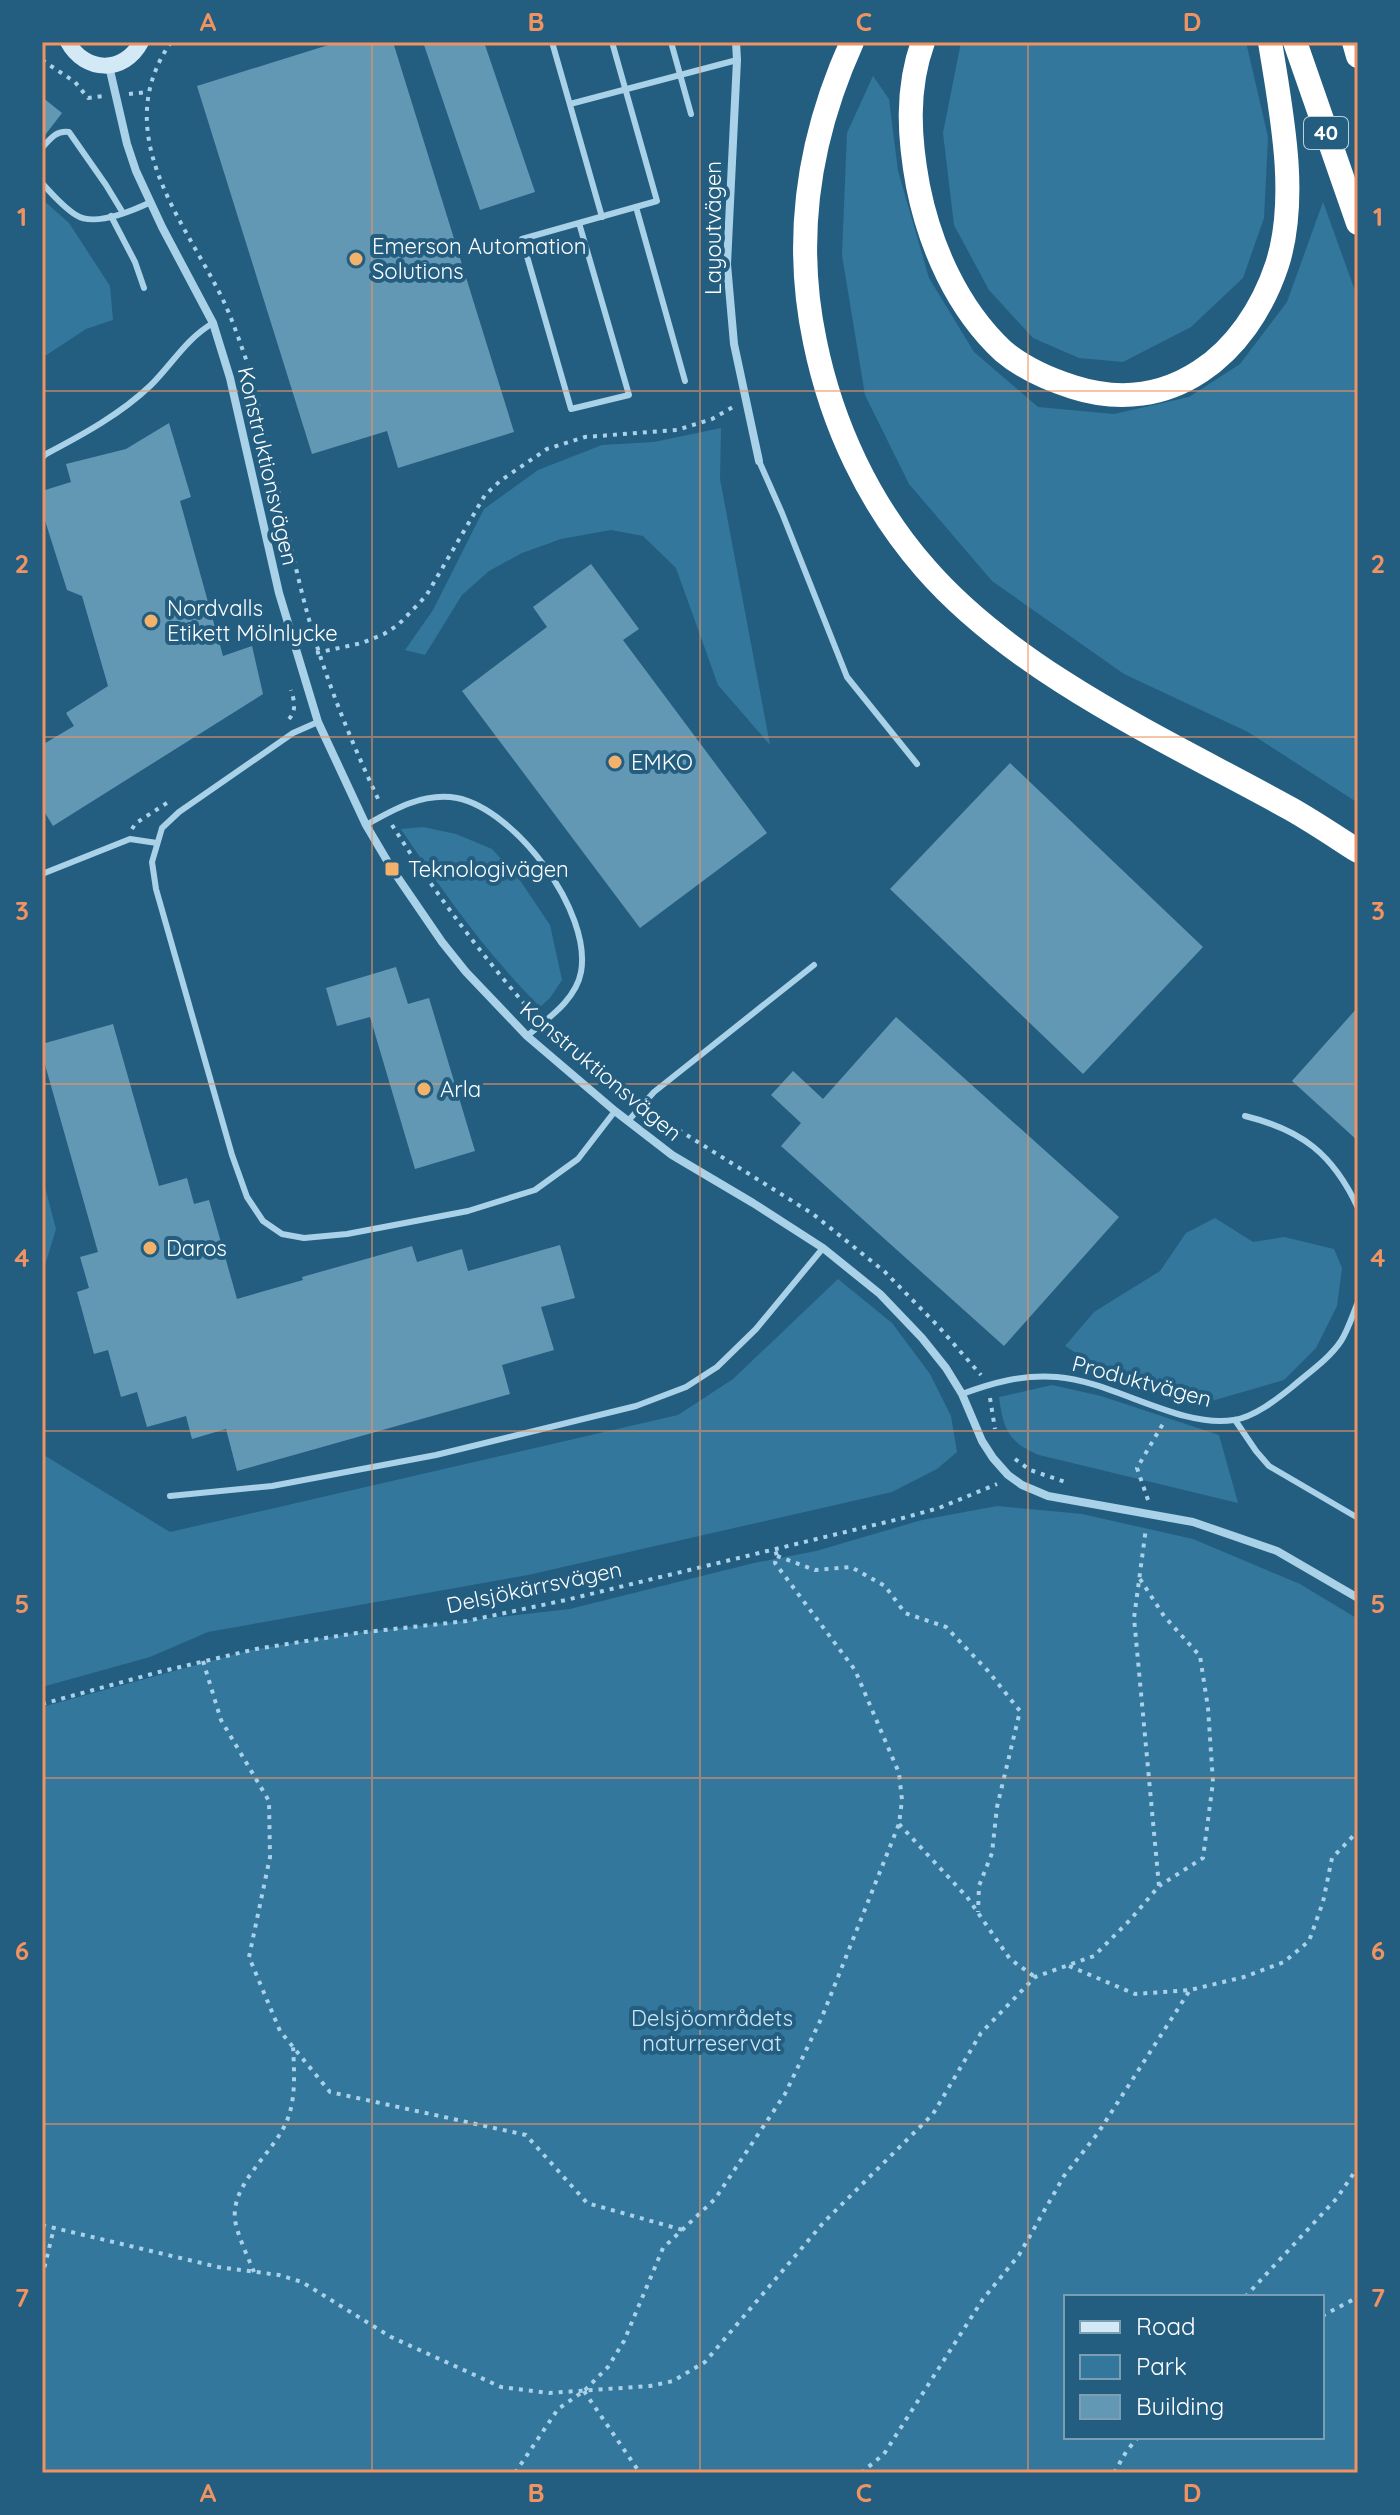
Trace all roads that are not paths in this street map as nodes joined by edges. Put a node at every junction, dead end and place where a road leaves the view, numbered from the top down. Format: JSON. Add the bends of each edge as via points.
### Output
{"nodes":[{"id":1,"x":68,"y":42,"type":"edge"},
{"id":2,"x":141,"y":42,"type":"edge"},
{"id":3,"x":552,"y":42,"type":"edge"},
{"id":4,"x":612,"y":42,"type":"edge"},
{"id":5,"x":671,"y":42,"type":"edge"},
{"id":6,"x":736,"y":42,"type":"edge"},
{"id":7,"x":852,"y":42,"type":"edge"},
{"id":8,"x":923,"y":42,"type":"edge"},
{"id":9,"x":1270,"y":42,"type":"edge"},
{"id":10,"x":1295,"y":42,"type":"edge"},
{"id":11,"x":1354,"y":42,"type":"edge"},
{"id":12,"x":1358,"y":56,"type":"edge"},
{"id":13,"x":737,"y":60,"type":"junction"},
{"id":14,"x":109,"y":66,"type":"junction"},
{"id":15,"x":680,"y":75,"type":"junction"},
{"id":16,"x":626,"y":89,"type":"junction"},
{"id":17,"x":570,"y":104,"type":"junction"},
{"id":18,"x":691,"y":114,"type":"dead end"},
{"id":19,"x":42,"y":148,"type":"edge"},
{"id":20,"x":42,"y":183,"type":"edge"},
{"id":21,"x":151,"y":202,"type":"junction"},
{"id":22,"x":636,"y":207,"type":"junction"},
{"id":23,"x":123,"y":213,"type":"junction"},
{"id":24,"x":111,"y":216,"type":"junction"},
{"id":25,"x":602,"y":217,"type":"junction"},
{"id":26,"x":579,"y":223,"type":"junction"},
{"id":27,"x":1358,"y":223,"type":"edge"},
{"id":28,"x":144,"y":288,"type":"dead end"},
{"id":29,"x":213,"y":323,"type":"junction"},
{"id":30,"x":685,"y":381,"type":"dead end"},
{"id":31,"x":42,"y":458,"type":"edge"},
{"id":32,"x":759,"y":461,"type":"joint"},
{"id":33,"x":318,"y":722,"type":"junction"},
{"id":34,"x":917,"y":764,"type":"dead end"},
{"id":35,"x":366,"y":825,"type":"junction"},
{"id":36,"x":157,"y":843,"type":"junction"},
{"id":37,"x":1358,"y":851,"type":"edge"},
{"id":38,"x":42,"y":874,"type":"edge"},
{"id":39,"x":814,"y":965,"type":"dead end"},
{"id":40,"x":527,"y":1036,"type":"junction"},
{"id":41,"x":615,"y":1111,"type":"junction"},
{"id":42,"x":1245,"y":1116,"type":"dead end"},
{"id":43,"x":628,"y":1121,"type":"junction"},
{"id":44,"x":1358,"y":1208,"type":"edge"},
{"id":45,"x":823,"y":1248,"type":"junction"},
{"id":46,"x":1358,"y":1302,"type":"edge"},
{"id":47,"x":962,"y":1394,"type":"junction"},
{"id":48,"x":1235,"y":1420,"type":"junction"},
{"id":49,"x":170,"y":1496,"type":"dead end"},
{"id":50,"x":1358,"y":1518,"type":"edge"},
{"id":51,"x":1358,"y":1598,"type":"edge"}],
"edges":[{"from":1,"to":14,"type":"street","via":[[85,61]]},
{"from":2,"to":14,"type":"street","via":[[125,61]]},
{"from":3,"to":17,"type":"lane"},
{"from":4,"to":16,"type":"lane"},
{"from":5,"to":15,"type":"lane"},
{"from":6,"to":13,"type":"street","name":"Layoutvägen"},
{"from":7,"to":37,"type":"highway","via":[[821,127],[808,185],[808,308],[840,428],[892,527],[937,580],[1022,654]]},
{"from":8,"to":9,"type":"highway","via":[[911,93],[910,126],[930,237],[945,269],[983,329],[1028,369],[1088,392],[1123,395],[1175,386],[1226,352],[1263,299],[1278,263],[1286,220],[1286,167]]},
{"from":10,"to":27,"type":"highway","number":"40"},
{"from":11,"to":12,"type":"highway"},
{"from":13,"to":15,"type":"lane"},
{"from":13,"to":32,"type":"street","name":"Layoutvägen","via":[[727,264],[734,344]]},
{"from":14,"to":21,"type":"street","name":"Konstruktionsvägen","via":[[127,144]]},
{"from":15,"to":16,"type":"lane"},
{"from":15,"to":18,"type":"lane"},
{"from":16,"to":17,"type":"lane"},
{"from":16,"to":22,"type":"lane","via":[[657,201]]},
{"from":17,"to":25,"type":"lane"},
{"from":19,"to":23,"type":"lane","via":[[52,136],[69,132]]},
{"from":20,"to":24,"type":"lane","via":[[77,216]]},
{"from":21,"to":23,"type":"lane"},
{"from":21,"to":29,"type":"street","name":"Konstruktionsvägen"},
{"from":22,"to":25,"type":"lane"},
{"from":22,"to":30,"type":"lane"},
{"from":23,"to":24,"type":"lane"},
{"from":24,"to":28,"type":"lane"},
{"from":25,"to":26,"type":"lane"},
{"from":26,"to":26,"type":"lane","via":[[629,395],[571,409],[522,239]]},
{"from":29,"to":31,"type":"lane","via":[[196,333],[150,386],[107,420]]},
{"from":29,"to":33,"type":"street","name":"Konstruktionsvägen","via":[[279,593]]},
{"from":32,"to":34,"type":"lane","via":[[847,677]]},
{"from":33,"to":35,"type":"street","name":"Konstruktionsvägen"},
{"from":33,"to":36,"type":"lane","via":[[293,733],[179,812],[162,828]]},
{"from":35,"to":40,"type":"street","name":"Konstruktionsvägen","via":[[442,942]]},
{"from":35,"to":40,"type":"lane","via":[[428,796],[459,799],[521,836],[571,907],[581,941],[581,973],[571,997]]},
{"from":36,"to":38,"type":"lane","via":[[130,839]]},
{"from":36,"to":41,"type":"lane","via":[[152,862],[156,889],[232,1155],[247,1197],[263,1221],[282,1234],[347,1234],[468,1211],[535,1190],[578,1159]]},
{"from":39,"to":43,"type":"lane","via":[[654,1092]]},
{"from":40,"to":41,"type":"street","name":"Konstruktionsvägen"},
{"from":41,"to":43,"type":"street","name":"Konstruktionsvägen"},
{"from":42,"to":44,"type":"lane","via":[[1301,1136],[1343,1179]]},
{"from":43,"to":45,"type":"street","name":"Konstruktionsvägen","via":[[672,1155]]},
{"from":45,"to":47,"type":"street","name":"Konstruktionsvägen","via":[[902,1316]]},
{"from":45,"to":49,"type":"lane","via":[[717,1367],[673,1392],[636,1406],[436,1455],[272,1486]]},
{"from":46,"to":48,"type":"lane","name":"Produktvägen","via":[[1341,1341],[1317,1365],[1254,1413]]},
{"from":47,"to":48,"type":"lane","name":"Produktvägen","via":[[1007,1380],[1059,1377],[1195,1419]]},
{"from":47,"to":51,"type":"street","name":"Konstruktionsvägen","via":[[993,1458],[1022,1485],[1048,1496],[1193,1522],[1277,1551]]},
{"from":48,"to":50,"type":"lane","via":[[1269,1466]]}]}
